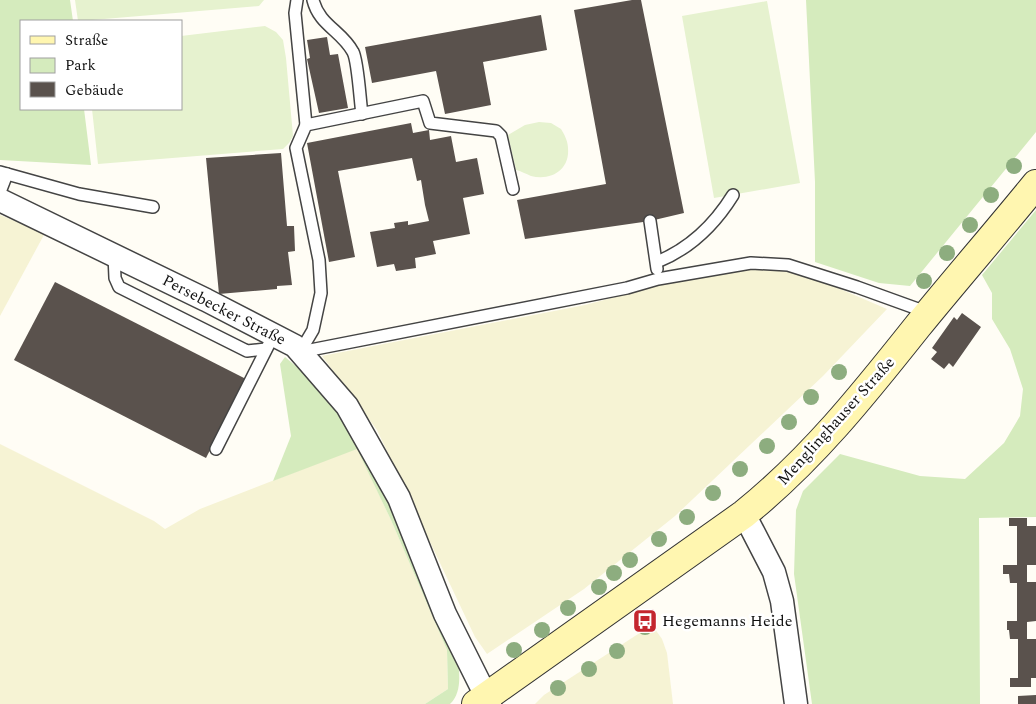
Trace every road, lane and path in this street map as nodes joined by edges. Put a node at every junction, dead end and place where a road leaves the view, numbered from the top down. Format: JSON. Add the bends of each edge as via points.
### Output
{"nodes":[{"id":1,"x":297,"y":0,"type":"edge"},
{"id":2,"x":313,"y":0,"type":"edge"},
{"id":3,"x":362,"y":114,"type":"junction"},
{"id":4,"x":306,"y":125,"type":"junction"},
{"id":5,"x":4,"y":173,"type":"edge"},
{"id":6,"x":1036,"y":184,"type":"edge"},
{"id":7,"x":512,"y":189,"type":"dead end"},
{"id":8,"x":0,"y":192,"type":"edge"},
{"id":9,"x":733,"y":194,"type":"dead end"},
{"id":10,"x":0,"y":200,"type":"edge"},
{"id":11,"x":153,"y":207,"type":"dead end"},
{"id":12,"x":650,"y":221,"type":"dead end"},
{"id":13,"x":657,"y":262,"type":"junction"},
{"id":14,"x":658,"y":279,"type":"junction"},
{"id":15,"x":929,"y":313,"type":"junction"},
{"id":16,"x":270,"y":342,"type":"junction"},
{"id":17,"x":300,"y":352,"type":"junction"},
{"id":18,"x":216,"y":449,"type":"dead end"},
{"id":19,"x":744,"y":514,"type":"junction"},
{"id":20,"x":484,"y":702,"type":"edge"},
{"id":21,"x":796,"y":704,"type":"edge"}],
"edges":[{"from":1,"to":4,"type":"lane","via":[[295,13]]},
{"from":2,"to":3,"type":"lane","via":[[321,19],[346,41],[355,54]]},
{"from":3,"to":4,"type":"lane"},
{"from":3,"to":7,"type":"lane","via":[[423,101],[430,123],[496,131],[501,136]]},
{"from":4,"to":17,"type":"lane","via":[[296,148],[319,260],[321,293],[313,330]]},
{"from":5,"to":8,"type":"lane"},
{"from":5,"to":11,"type":"lane","via":[[79,194]]},
{"from":6,"to":15,"type":"street","name":"Menglinghauser Straße"},
{"from":9,"to":13,"type":"lane","via":[[723,211],[700,235],[673,255]]},
{"from":10,"to":16,"type":"street","name":"Persebecker Straße","via":[[114,255]]},
{"from":12,"to":13,"type":"lane"},
{"from":13,"to":14,"type":"lane"},
{"from":14,"to":15,"type":"lane","via":[[751,263],[788,265]]},
{"from":14,"to":17,"type":"lane","via":[[628,288]]},
{"from":15,"to":19,"type":"street","name":"Menglinghauser Straße","via":[[808,457]]},
{"from":16,"to":17,"type":"street","name":"Persebecker Straße","via":[[295,346]]},
{"from":16,"to":18,"type":"lane"},
{"from":17,"to":20,"type":"street","name":"Persebecker Straße","via":[[348,406],[399,498]]},
{"from":19,"to":20,"type":"street","name":"Menglinghauser Straße"},
{"from":19,"to":21,"type":"street","via":[[776,579]]}]}
